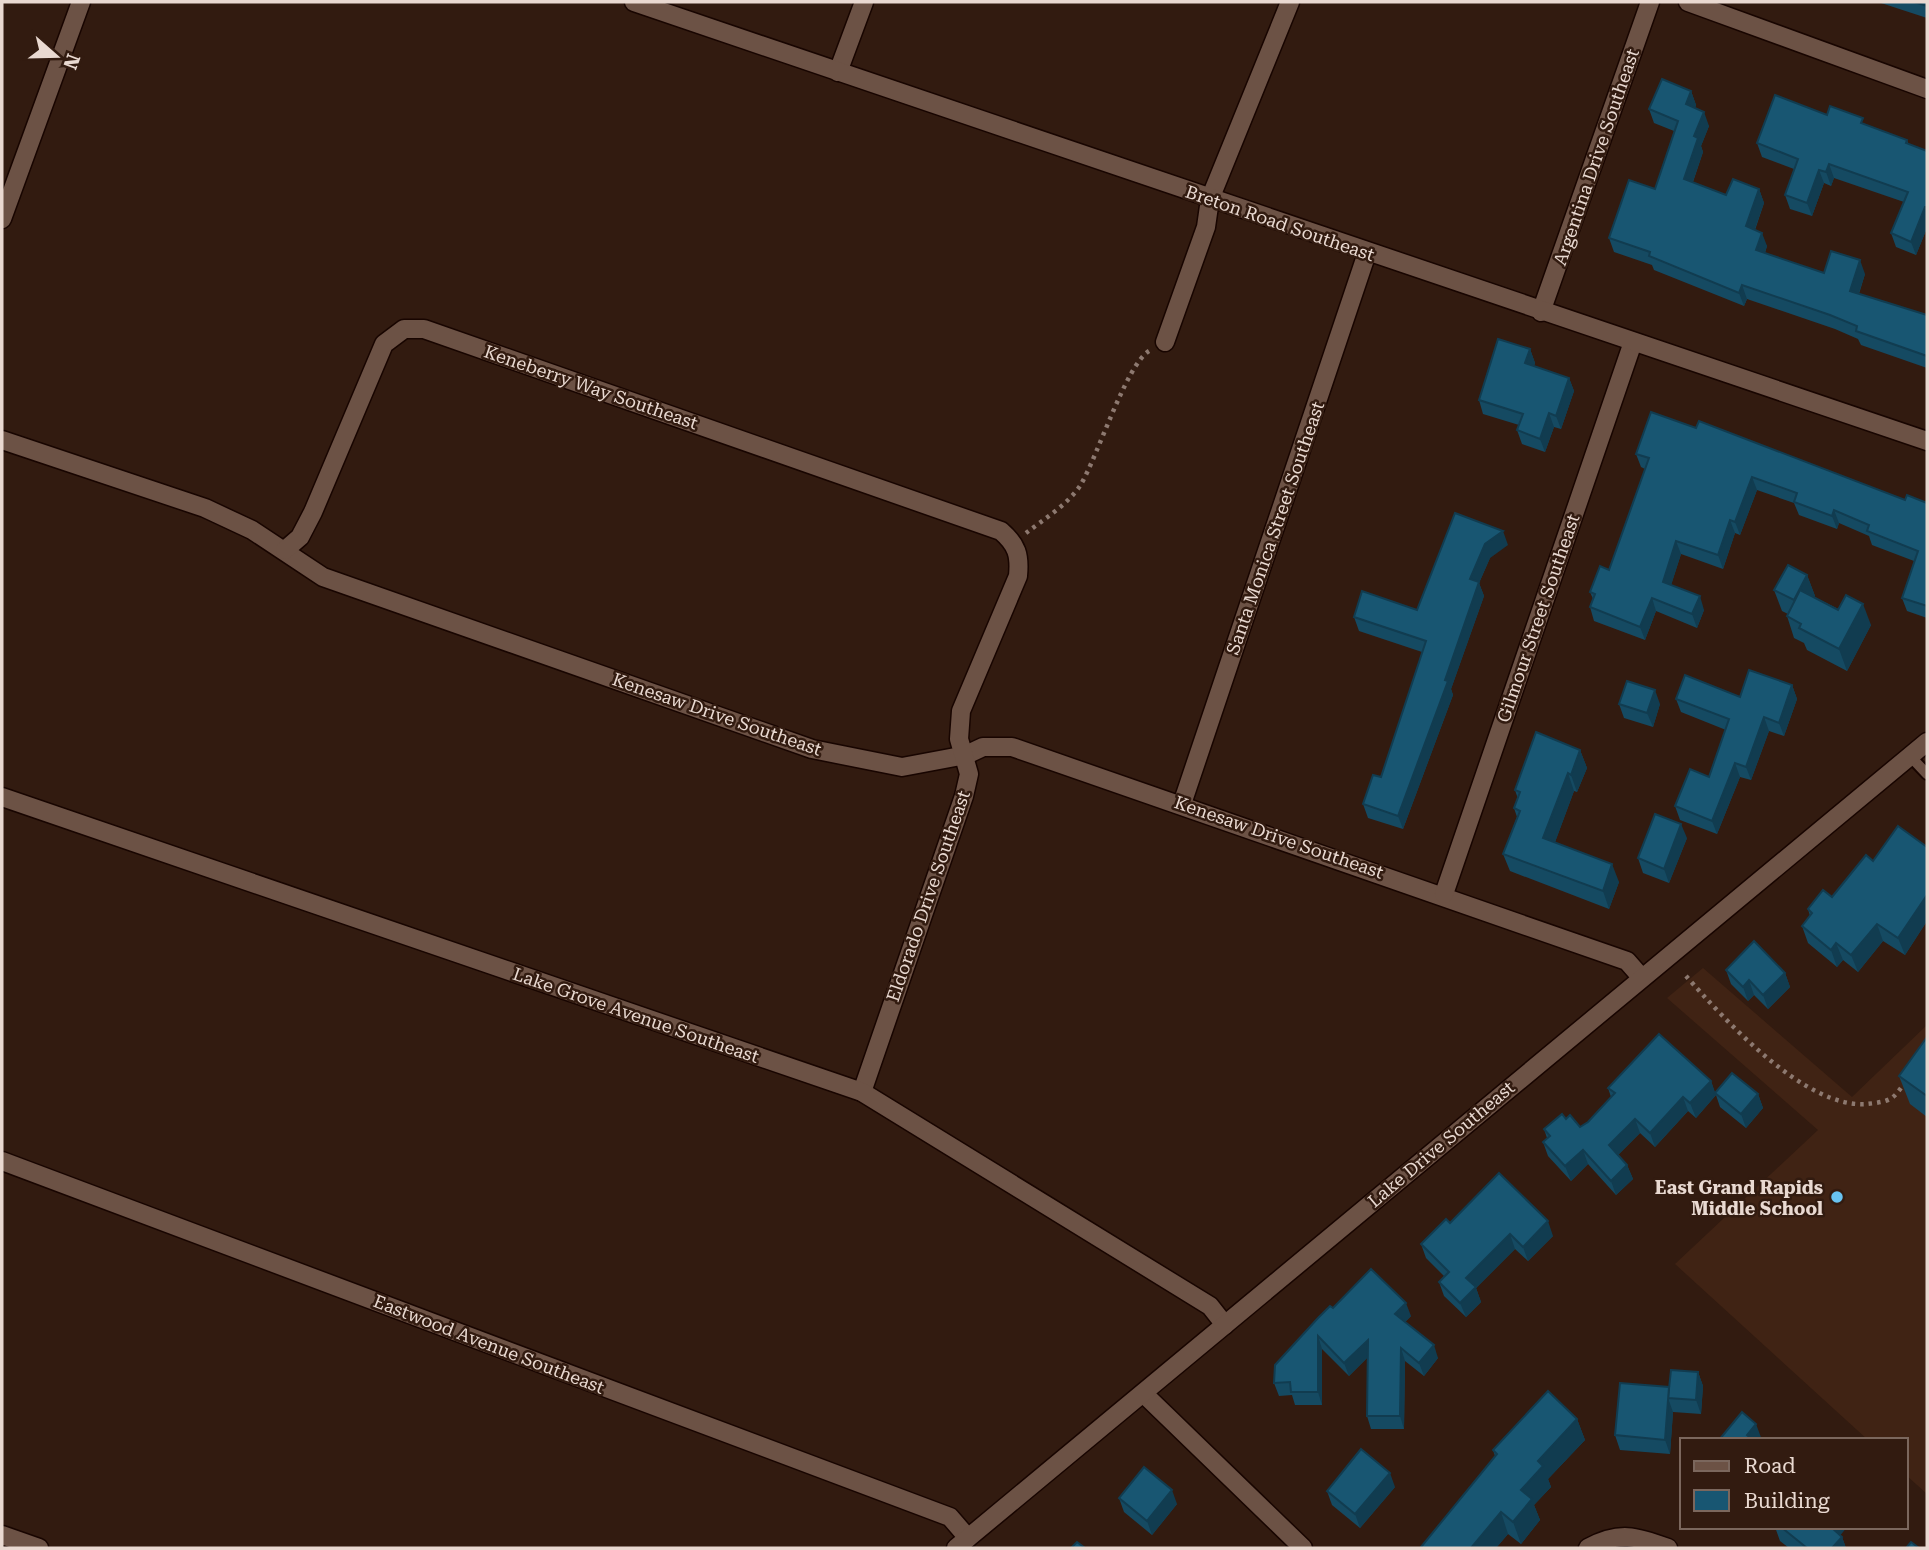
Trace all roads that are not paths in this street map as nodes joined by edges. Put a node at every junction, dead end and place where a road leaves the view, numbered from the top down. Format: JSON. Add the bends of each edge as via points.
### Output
{"nodes":[{"id":1,"x":81,"y":2,"type":"edge"},
{"id":2,"x":634,"y":2,"type":"edge"},
{"id":3,"x":864,"y":2,"type":"edge"},
{"id":4,"x":1290,"y":2,"type":"edge"},
{"id":5,"x":1650,"y":2,"type":"edge"},
{"id":6,"x":1688,"y":2,"type":"edge"},
{"id":7,"x":838,"y":72,"type":"junction"},
{"id":8,"x":1927,"y":89,"type":"edge"},
{"id":9,"x":1210,"y":199,"type":"junction"},
{"id":10,"x":2,"y":219,"type":"edge"},
{"id":11,"x":1367,"y":253,"type":"junction"},
{"id":12,"x":1541,"y":312,"type":"junction"},
{"id":13,"x":1165,"y":342,"type":"road end"},
{"id":14,"x":1633,"y":342,"type":"junction"},
{"id":15,"x":2,"y":440,"type":"edge"},
{"id":16,"x":1927,"y":441,"type":"edge"},
{"id":17,"x":1014,"y":543,"type":"joint"},
{"id":18,"x":285,"y":550,"type":"junction"},
{"id":19,"x":1927,"y":742,"type":"edge"},
{"id":20,"x":966,"y":755,"type":"junction"},
{"id":21,"x":1910,"y":756,"type":"junction"},
{"id":22,"x":1927,"y":774,"type":"edge"},
{"id":23,"x":2,"y":797,"type":"edge"},
{"id":24,"x":1182,"y":804,"type":"junction"},
{"id":25,"x":1444,"y":894,"type":"junction"},
{"id":26,"x":1641,"y":977,"type":"junction"},
{"id":27,"x":862,"y":1092,"type":"junction"},
{"id":28,"x":2,"y":1161,"type":"edge"},
{"id":29,"x":1225,"y":1325,"type":"junction"},
{"id":30,"x":1144,"y":1394,"type":"junction"},
{"id":31,"x":2,"y":1535,"type":"edge"},
{"id":32,"x":962,"y":1543,"type":"edge"},
{"id":33,"x":39,"y":1548,"type":"edge"},
{"id":34,"x":1303,"y":1548,"type":"edge"},
{"id":35,"x":1588,"y":1548,"type":"edge"},
{"id":36,"x":1668,"y":1548,"type":"edge"}],
"edges":[{"from":1,"to":10,"type":"street"},
{"from":2,"to":7,"type":"street","name":"Breton Road Southeast"},
{"from":3,"to":7,"type":"street"},
{"from":4,"to":9,"type":"street"},
{"from":5,"to":12,"type":"street","name":"Argentina Drive Southeast"},
{"from":6,"to":8,"type":"street"},
{"from":7,"to":9,"type":"street","name":"Breton Road Southeast"},
{"from":9,"to":11,"type":"street","name":"Breton Road Southeast"},
{"from":9,"to":13,"type":"street","via":[[1206,227]]},
{"from":11,"to":12,"type":"street","name":"Breton Road Southeast"},
{"from":11,"to":24,"type":"street","name":"Santa Monica Street Southeast"},
{"from":12,"to":14,"type":"street","name":"Breton Road Southeast"},
{"from":14,"to":16,"type":"street","name":"Breton Road Southeast"},
{"from":14,"to":25,"type":"street","name":"Gilmour Street Southeast"},
{"from":15,"to":18,"type":"street","name":"Kenesaw Drive Southeast","via":[[205,508]]},
{"from":17,"to":18,"type":"street","name":"Keneberry Way Southeast","via":[[1002,531],[974,519],[424,329],[404,329],[384,344],[313,512],[300,537]]},
{"from":17,"to":20,"type":"street","name":"Eldorado Drive Southeast","via":[[1020,558],[1018,576],[971,681],[960,719]]},
{"from":18,"to":20,"type":"street","name":"Kenesaw Drive Southeast","via":[[323,577],[812,749],[902,767]]},
{"from":19,"to":21,"type":"street","name":"Lake Drive Southeast"},
{"from":20,"to":24,"type":"street","name":"Kenesaw Drive Southeast","via":[[983,747],[1012,747]]},
{"from":20,"to":27,"type":"street","name":"Eldorado Drive Southeast","via":[[969,774],[964,796]]},
{"from":21,"to":22,"type":"lane"},
{"from":21,"to":26,"type":"street","name":"Lake Drive Southeast"},
{"from":23,"to":27,"type":"street","name":"Lake Grove Avenue Southeast"},
{"from":24,"to":25,"type":"street","name":"Kenesaw Drive Southeast"},
{"from":25,"to":26,"type":"street","name":"Kenesaw Drive Southeast","via":[[1627,961]]},
{"from":26,"to":29,"type":"street","name":"Lake Drive Southeast"},
{"from":27,"to":29,"type":"street","name":"Lake Grove Avenue Southeast","via":[[1210,1306]]},
{"from":28,"to":32,"type":"street","name":"Eastwood Avenue Southeast","via":[[950,1517]]},
{"from":29,"to":30,"type":"street","name":"Lake Drive Southeast"},
{"from":30,"to":32,"type":"street","name":"Lake Drive Southeast"},
{"from":30,"to":34,"type":"street"},
{"from":31,"to":33,"type":"street"},
{"from":35,"to":36,"type":"street","via":[[1607,1538],[1638,1536]]}]}
